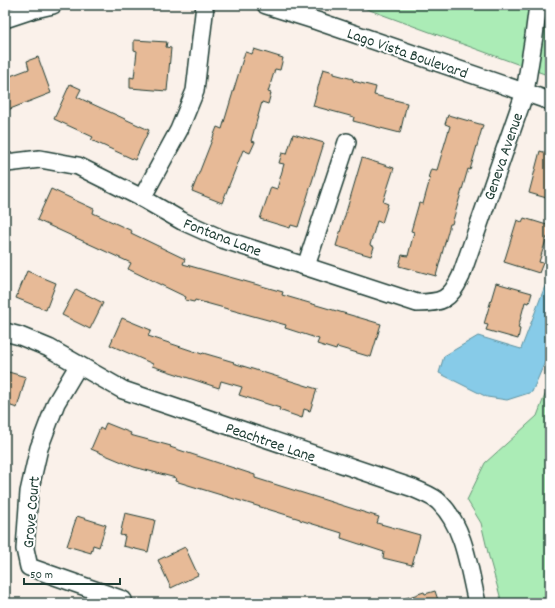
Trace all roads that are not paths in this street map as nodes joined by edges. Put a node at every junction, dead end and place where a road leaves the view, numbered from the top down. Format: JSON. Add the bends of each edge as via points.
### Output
{"nodes":[{"id":1,"x":53,"y":5,"type":"edge"},
{"id":2,"x":205,"y":5,"type":"edge"},
{"id":3,"x":266,"y":5,"type":"edge"},
{"id":4,"x":538,"y":5,"type":"edge"},
{"id":5,"x":5,"y":19,"type":"edge"},
{"id":6,"x":524,"y":92,"type":"junction"},
{"id":7,"x":550,"y":101,"type":"edge"},
{"id":8,"x":347,"y":142,"type":"dead end"},
{"id":9,"x":7,"y":163,"type":"dead end"},
{"id":10,"x":142,"y":198,"type":"junction"},
{"id":11,"x":306,"y":266,"type":"junction"},
{"id":12,"x":444,"y":299,"type":"joint"},
{"id":13,"x":5,"y":332,"type":"edge"},
{"id":14,"x":78,"y":366,"type":"junction"},
{"id":15,"x":123,"y":600,"type":"dead end"},
{"id":16,"x":478,"y":603,"type":"edge"}],
"edges":[{"from":1,"to":5,"type":"street","via":[[35,8]]},
{"from":2,"to":10,"type":"street","via":[[196,91],[180,130]]},
{"from":3,"to":6,"type":"street","name":"Lago Vista Boulevard"},
{"from":4,"to":6,"type":"street","name":"Geneva Avenue"},
{"from":6,"to":7,"type":"street","name":"Lago Vista Boulevard"},
{"from":6,"to":12,"type":"street","name":"Geneva Avenue","via":[[461,276],[454,291]]},
{"from":8,"to":11,"type":"street"},
{"from":9,"to":10,"type":"street","name":"Fontana Lane","via":[[40,159],[78,166]]},
{"from":10,"to":11,"type":"street","name":"Fontana Lane","via":[[182,221],[222,239]]},
{"from":11,"to":12,"type":"street","name":"Fontana Lane","via":[[417,302],[432,303]]},
{"from":13,"to":14,"type":"street","name":"Peachtree Lane","via":[[49,348]]},
{"from":14,"to":15,"type":"street","name":"Grove Court","via":[[56,403],[39,448],[30,492],[25,549],[29,567]]},
{"from":14,"to":16,"type":"street","name":"Peachtree Lane","via":[[123,390],[413,488],[439,501],[452,517],[461,535]]}]}
